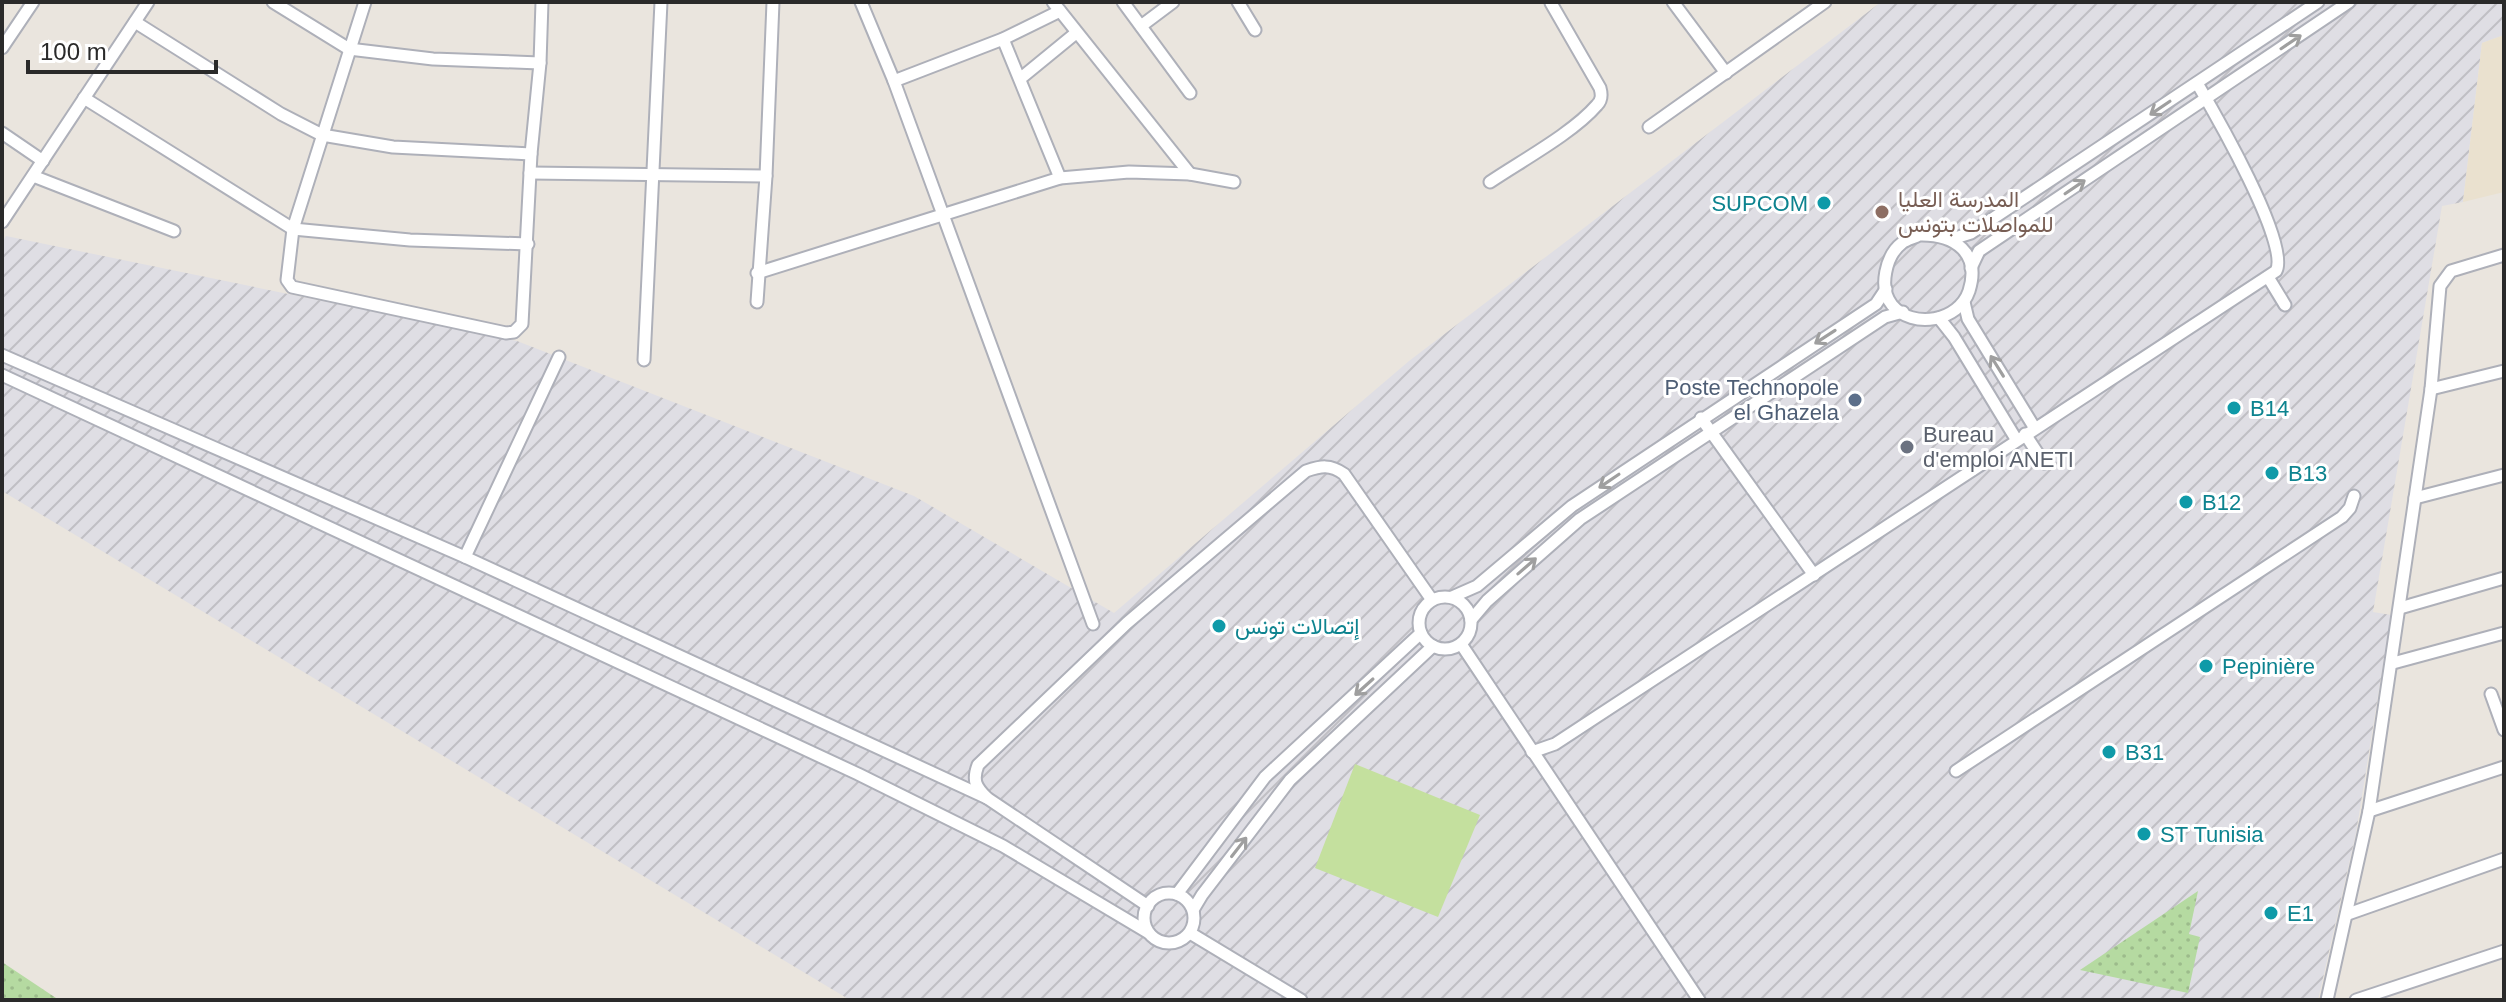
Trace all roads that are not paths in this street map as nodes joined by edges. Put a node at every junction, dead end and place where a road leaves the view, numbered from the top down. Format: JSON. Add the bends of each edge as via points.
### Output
{"nodes":[{"id":1,"x":33,"y":2,"type":"edge"},
{"id":2,"x":148,"y":2,"type":"edge"},
{"id":3,"x":273,"y":2,"type":"edge"},
{"id":4,"x":365,"y":2,"type":"edge"},
{"id":5,"x":542,"y":2,"type":"edge"},
{"id":6,"x":661,"y":2,"type":"edge"},
{"id":7,"x":773,"y":2,"type":"edge"},
{"id":8,"x":861,"y":2,"type":"edge"},
{"id":9,"x":1123,"y":2,"type":"edge"},
{"id":10,"x":1173,"y":2,"type":"edge"},
{"id":11,"x":1238,"y":2,"type":"edge"},
{"id":12,"x":1551,"y":2,"type":"edge"},
{"id":13,"x":1825,"y":2,"type":"edge"},
{"id":14,"x":2318,"y":2,"type":"edge"},
{"id":15,"x":2349,"y":2,"type":"edge"},
{"id":16,"x":1677,"y":3,"type":"edge"},
{"id":17,"x":1056,"y":7,"type":"edge"},
{"id":18,"x":135,"y":22,"type":"junction"},
{"id":19,"x":1141,"y":26,"type":"junction"},
{"id":20,"x":1255,"y":30,"type":"dead end"},
{"id":21,"x":1076,"y":33,"type":"junction"},
{"id":22,"x":1003,"y":39,"type":"junction"},
{"id":23,"x":2,"y":48,"type":"edge"},
{"id":24,"x":349,"y":49,"type":"junction"},
{"id":25,"x":540,"y":63,"type":"junction"},
{"id":26,"x":1726,"y":73,"type":"junction"},
{"id":27,"x":1021,"y":78,"type":"junction"},
{"id":28,"x":894,"y":81,"type":"junction"},
{"id":29,"x":2197,"y":83,"type":"junction"},
{"id":30,"x":1190,"y":93,"type":"dead end"},
{"id":31,"x":84,"y":98,"type":"junction"},
{"id":32,"x":2207,"y":100,"type":"junction"},
{"id":33,"x":1649,"y":127,"type":"dead end"},
{"id":34,"x":2,"y":133,"type":"edge"},
{"id":35,"x":322,"y":135,"type":"junction"},
{"id":36,"x":531,"y":154,"type":"junction"},
{"id":37,"x":43,"y":161,"type":"junction"},
{"id":38,"x":530,"y":173,"type":"junction"},
{"id":39,"x":1190,"y":174,"type":"junction"},
{"id":40,"x":655,"y":175,"type":"junction"},
{"id":41,"x":33,"y":176,"type":"junction"},
{"id":42,"x":766,"y":176,"type":"junction"},
{"id":43,"x":1060,"y":178,"type":"junction"},
{"id":44,"x":1234,"y":182,"type":"dead end"},
{"id":45,"x":1490,"y":182,"type":"dead end"},
{"id":46,"x":2,"y":197,"type":"edge"},
{"id":47,"x":16,"y":201,"type":"junction"},
{"id":48,"x":942,"y":216,"type":"junction"},
{"id":49,"x":2,"y":222,"type":"edge"},
{"id":50,"x":293,"y":229,"type":"junction"},
{"id":51,"x":174,"y":231,"type":"dead end"},
{"id":52,"x":1952,"y":239,"type":"junction"},
{"id":53,"x":528,"y":244,"type":"junction"},
{"id":54,"x":2504,"y":255,"type":"edge"},
{"id":55,"x":1971,"y":268,"type":"junction"},
{"id":56,"x":757,"y":273,"type":"junction"},
{"id":57,"x":2268,"y":277,"type":"junction"},
{"id":58,"x":1886,"y":289,"type":"junction"},
{"id":59,"x":757,"y":302,"type":"dead end"},
{"id":60,"x":1964,"y":302,"type":"junction"},
{"id":61,"x":2285,"y":305,"type":"dead end"},
{"id":62,"x":1903,"y":312,"type":"junction"},
{"id":63,"x":1939,"y":318,"type":"junction"},
{"id":64,"x":2,"y":355,"type":"edge"},
{"id":65,"x":559,"y":357,"type":"dead end"},
{"id":66,"x":644,"y":360,"type":"dead end"},
{"id":67,"x":2504,"y":371,"type":"edge"},
{"id":68,"x":2,"y":375,"type":"edge"},
{"id":69,"x":2431,"y":389,"type":"junction"},
{"id":70,"x":1701,"y":418,"type":"junction"},
{"id":71,"x":1710,"y":431,"type":"junction"},
{"id":72,"x":2025,"y":433,"type":"junction"},
{"id":73,"x":2044,"y":463,"type":"dead end"},
{"id":74,"x":2504,"y":475,"type":"edge"},
{"id":75,"x":2354,"y":496,"type":"dead end"},
{"id":76,"x":2415,"y":498,"type":"junction"},
{"id":77,"x":465,"y":557,"type":"junction"},
{"id":78,"x":1814,"y":575,"type":"junction"},
{"id":79,"x":2504,"y":578,"type":"edge"},
{"id":80,"x":1452,"y":597,"type":"junction"},
{"id":81,"x":1432,"y":600,"type":"junction"},
{"id":82,"x":2400,"y":608,"type":"junction"},
{"id":83,"x":1471,"y":620,"type":"junction"},
{"id":84,"x":1093,"y":624,"type":"dead end"},
{"id":85,"x":1421,"y":633,"type":"junction"},
{"id":86,"x":2504,"y":633,"type":"edge"},
{"id":87,"x":1461,"y":644,"type":"junction"},
{"id":88,"x":1433,"y":646,"type":"junction"},
{"id":89,"x":2393,"y":663,"type":"junction"},
{"id":90,"x":2491,"y":694,"type":"dead end"},
{"id":91,"x":2504,"y":730,"type":"edge"},
{"id":92,"x":1532,"y":752,"type":"junction"},
{"id":93,"x":2504,"y":767,"type":"edge"},
{"id":94,"x":1956,"y":771,"type":"dead end"},
{"id":95,"x":987,"y":798,"type":"junction"},
{"id":96,"x":2369,"y":811,"type":"junction"},
{"id":97,"x":2504,"y":859,"type":"edge"},
{"id":98,"x":1177,"y":894,"type":"junction"},
{"id":99,"x":1148,"y":906,"type":"junction"},
{"id":100,"x":1193,"y":910,"type":"junction"},
{"id":101,"x":2348,"y":914,"type":"junction"},
{"id":102,"x":1149,"y":933,"type":"junction"},
{"id":103,"x":1190,"y":933,"type":"junction"},
{"id":104,"x":2504,"y":951,"type":"edge"},
{"id":105,"x":1301,"y":1000,"type":"edge"},
{"id":106,"x":1699,"y":1000,"type":"edge"},
{"id":107,"x":2327,"y":1000,"type":"edge"},
{"id":108,"x":2356,"y":1000,"type":"edge"}],
"edges":[{"from":1,"to":23,"type":"street"},
{"from":2,"to":18,"type":"street"},
{"from":3,"to":24,"type":"street"},
{"from":4,"to":24,"type":"street"},
{"from":5,"to":25,"type":"street"},
{"from":6,"to":40,"type":"street"},
{"from":7,"to":42,"type":"street"},
{"from":8,"to":28,"type":"street"},
{"from":9,"to":19,"type":"street"},
{"from":10,"to":19,"type":"street"},
{"from":11,"to":20,"type":"street"},
{"from":12,"to":45,"type":"street","via":[[1601,98],[1568,129]]},
{"from":13,"to":26,"type":"street"},
{"from":14,"to":29,"type":"street"},
{"from":32,"to":15,"type":"street","one_way":true},
{"from":16,"to":26,"type":"street"},
{"from":17,"to":21,"type":"street"},
{"from":17,"to":22,"type":"street"},
{"from":18,"to":31,"type":"street"},
{"from":18,"to":35,"type":"street"},
{"from":19,"to":30,"type":"street"},
{"from":21,"to":27,"type":"street"},
{"from":21,"to":39,"type":"street"},
{"from":22,"to":27,"type":"street"},
{"from":22,"to":28,"type":"street"},
{"from":24,"to":25,"type":"street"},
{"from":24,"to":35,"type":"street"},
{"from":25,"to":36,"type":"street"},
{"from":26,"to":33,"type":"street"},
{"from":27,"to":43,"type":"street"},
{"from":28,"to":48,"type":"street"},
{"from":29,"to":32,"type":"street"},
{"from":29,"to":52,"type":"street","one_way":true,"via":[[1971,233]]},
{"from":31,"to":37,"type":"street"},
{"from":31,"to":50,"type":"street"},
{"from":55,"to":32,"type":"street","one_way":true,"via":[[1979,251]]},
{"from":32,"to":57,"type":"street","via":[[2276,240],[2279,267]]},
{"from":34,"to":37,"type":"street"},
{"from":35,"to":36,"type":"street","via":[[393,147]]},
{"from":35,"to":50,"type":"street"},
{"from":36,"to":38,"type":"street"},
{"from":37,"to":41,"type":"street"},
{"from":38,"to":40,"type":"street"},
{"from":38,"to":53,"type":"street"},
{"from":39,"to":43,"type":"street"},
{"from":39,"to":44,"type":"street"},
{"from":40,"to":42,"type":"street"},
{"from":40,"to":66,"type":"street"},
{"from":41,"to":47,"type":"street"},
{"from":41,"to":51,"type":"street"},
{"from":42,"to":56,"type":"street"},
{"from":43,"to":48,"type":"street"},
{"from":46,"to":47,"type":"street"},
{"from":47,"to":49,"type":"street"},
{"from":48,"to":56,"type":"street"},
{"from":48,"to":84,"type":"street"},
{"from":50,"to":53,"type":"street"},
{"from":50,"to":53,"type":"street","via":[[287,280],[292,287],[506,333],[522,324]]},
{"from":52,"to":55,"type":"street","via":[[1965,251]]},
{"from":52,"to":58,"type":"street","via":[[1919,235],[1902,243],[1889,261]]},
{"from":54,"to":69,"type":"street","via":[[2462,265],[2440,286]]},
{"from":55,"to":60,"type":"street"},
{"from":56,"to":59,"type":"street"},
{"from":57,"to":61,"type":"street"},
{"from":57,"to":72,"type":"street"},
{"from":58,"to":62,"type":"street","via":[[1892,305]]},
{"from":58,"to":70,"type":"street","one_way":true,"via":[[1876,304]]},
{"from":60,"to":63,"type":"street"},
{"from":72,"to":60,"type":"street","one_way":true},
{"from":62,"to":63,"type":"street"},
{"from":62,"to":71,"type":"street","via":[[1885,317]]},
{"from":63,"to":72,"type":"street"},
{"from":64,"to":77,"type":"street"},
{"from":65,"to":77,"type":"street"},
{"from":67,"to":69,"type":"street"},
{"from":68,"to":102,"type":"street","via":[[858,774],[1003,846]]},
{"from":69,"to":76,"type":"street"},
{"from":70,"to":71,"type":"street"},
{"from":70,"to":80,"type":"street","one_way":true,"via":[[1572,506],[1477,586]]},
{"from":71,"to":78,"type":"street"},
{"from":83,"to":71,"type":"street","one_way":true,"via":[[1580,519]]},
{"from":72,"to":73,"type":"street"},
{"from":72,"to":78,"type":"street"},
{"from":74,"to":76,"type":"street"},
{"from":75,"to":94,"type":"street","via":[[2342,517]]},
{"from":76,"to":82,"type":"street"},
{"from":77,"to":95,"type":"street"},
{"from":78,"to":92,"type":"street","via":[[1555,744]]},
{"from":79,"to":82,"type":"street"},
{"from":80,"to":81,"type":"street"},
{"from":80,"to":83,"type":"street","via":[[1468,609]]},
{"from":81,"to":85,"type":"street","via":[[1420,614]]},
{"from":81,"to":95,"type":"street","via":[[1344,474],[1322,466],[1306,471],[1127,623],[978,765],[974,776]]},
{"from":82,"to":89,"type":"street"},
{"from":83,"to":87,"type":"street"},
{"from":85,"to":88,"type":"street"},
{"from":85,"to":98,"type":"street","one_way":true,"via":[[1265,777]]},
{"from":86,"to":89,"type":"street"},
{"from":87,"to":88,"type":"street"},
{"from":87,"to":92,"type":"street"},
{"from":100,"to":88,"type":"street","one_way":true,"via":[[1290,780]]},
{"from":89,"to":96,"type":"street"},
{"from":90,"to":91,"type":"street"},
{"from":92,"to":106,"type":"street"},
{"from":93,"to":96,"type":"street"},
{"from":95,"to":99,"type":"street"},
{"from":96,"to":101,"type":"street"},
{"from":97,"to":101,"type":"street"},
{"from":98,"to":99,"type":"street","via":[[1166,893]]},
{"from":98,"to":100,"type":"street"},
{"from":99,"to":102,"type":"street"},
{"from":100,"to":103,"type":"street"},
{"from":101,"to":107,"type":"street"},
{"from":102,"to":103,"type":"street","via":[[1167,943]]},
{"from":103,"to":105,"type":"street"},
{"from":104,"to":108,"type":"street"}]}
